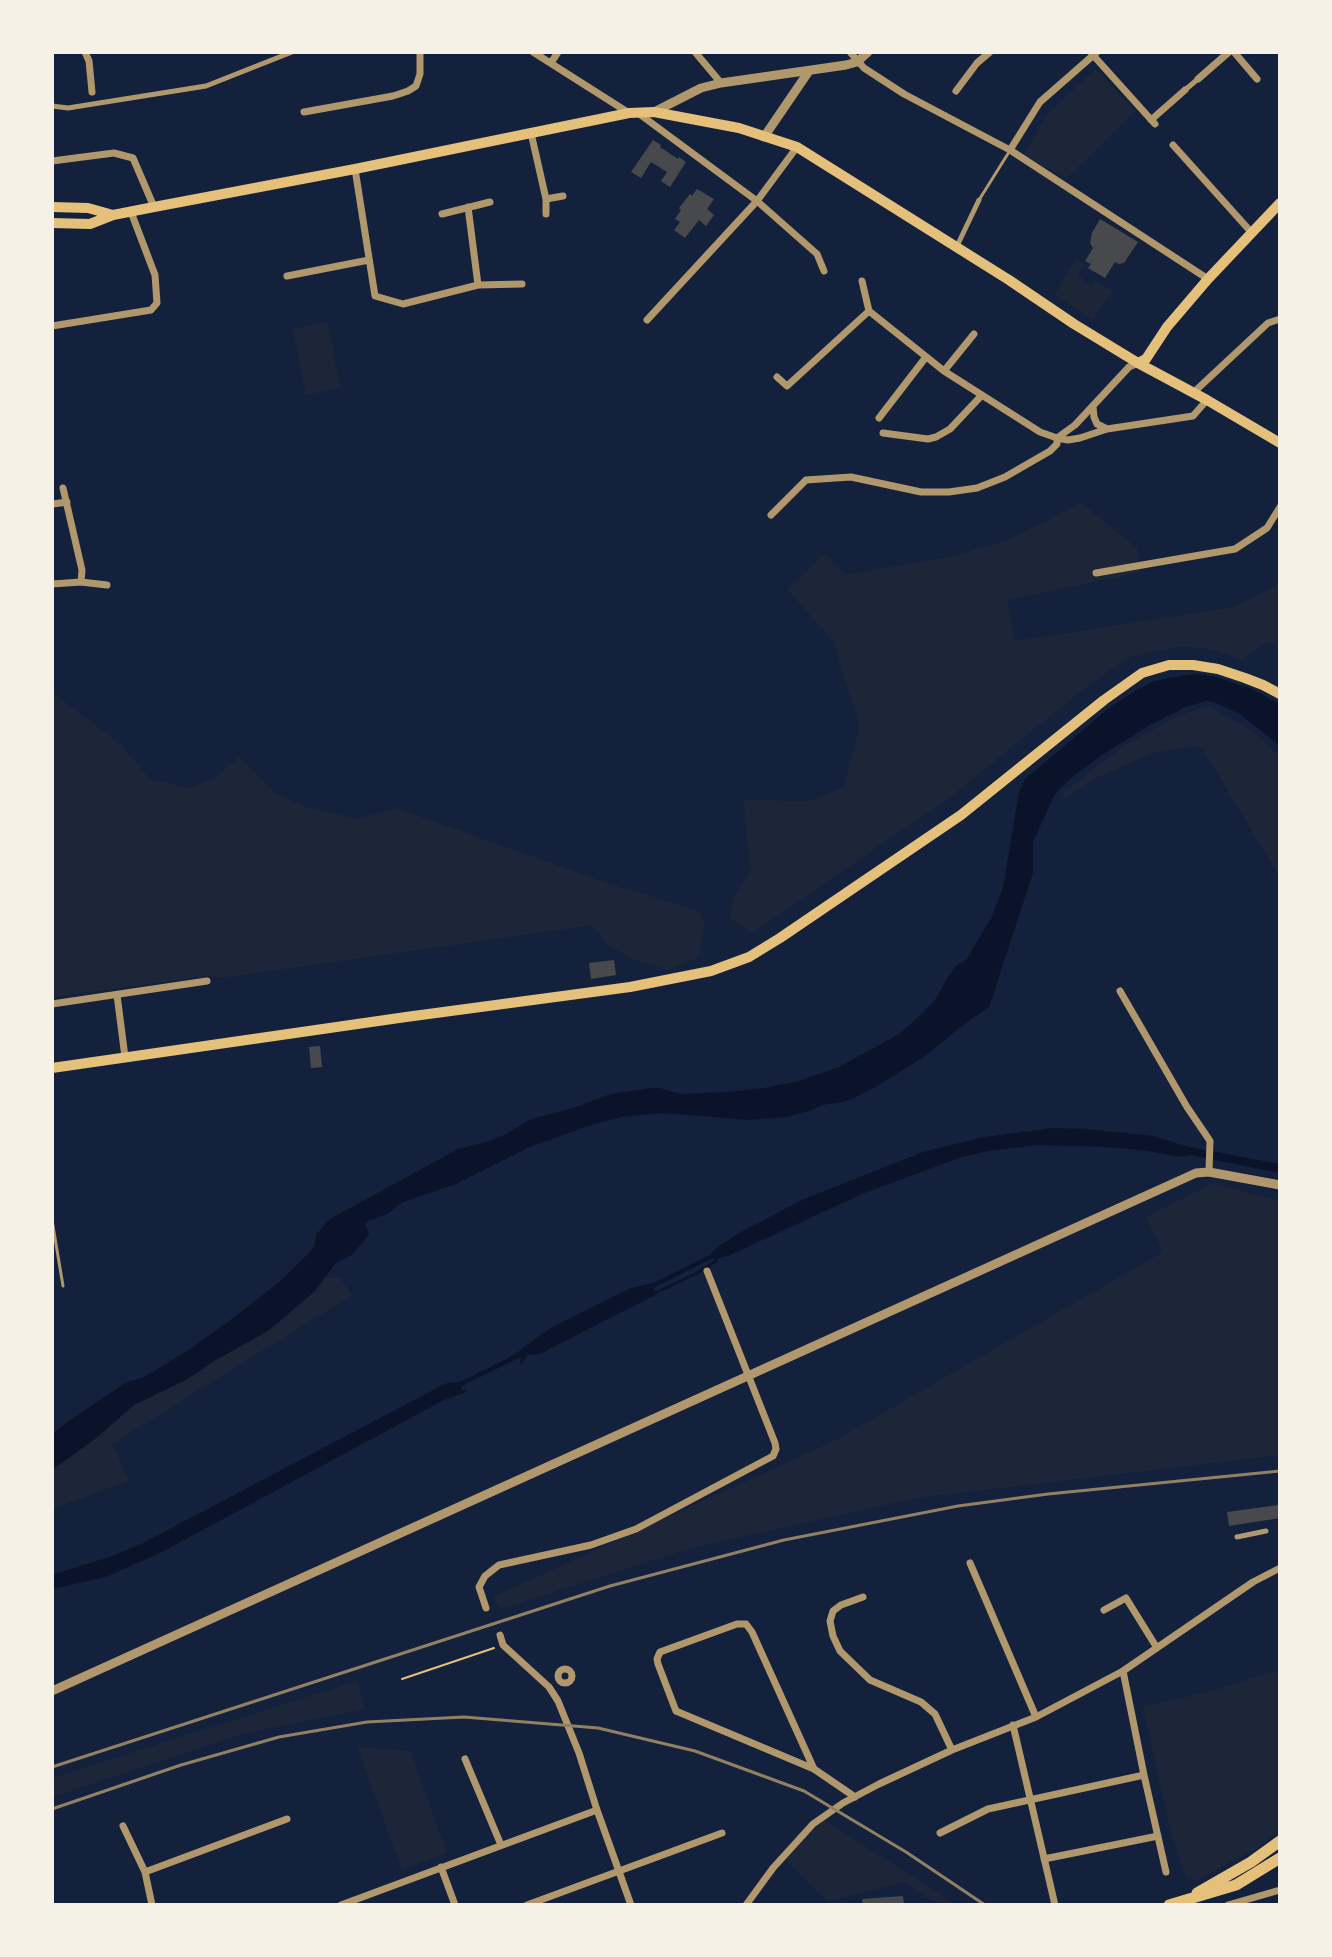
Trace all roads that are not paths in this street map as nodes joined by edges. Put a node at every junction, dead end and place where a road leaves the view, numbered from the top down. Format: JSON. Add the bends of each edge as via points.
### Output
{"nodes":[{"id":1,"x":85,"y":52,"type":"edge"},
{"id":2,"x":292,"y":52,"type":"edge"},
{"id":3,"x":420,"y":52,"type":"edge"},
{"id":4,"x":533,"y":52,"type":"edge"},
{"id":5,"x":558,"y":52,"type":"edge"},
{"id":6,"x":695,"y":52,"type":"edge"},
{"id":7,"x":850,"y":52,"type":"edge"},
{"id":8,"x":868,"y":52,"type":"edge"},
{"id":9,"x":990,"y":52,"type":"edge"},
{"id":10,"x":1231,"y":52,"type":"edge"},
{"id":11,"x":1094,"y":53,"type":"edge"},
{"id":12,"x":857,"y":62,"type":"junction"},
{"id":13,"x":551,"y":63,"type":"junction"},
{"id":14,"x":809,"y":71,"type":"junction"},
{"id":15,"x":1198,"y":79,"type":"joint"},
{"id":16,"x":1257,"y":79,"type":"dead end"},
{"id":17,"x":721,"y":83,"type":"junction"},
{"id":18,"x":1185,"y":90,"type":"joint"},
{"id":19,"x":956,"y":91,"type":"dead end"},
{"id":20,"x":92,"y":92,"type":"dead end"},
{"id":21,"x":52,"y":106,"type":"edge"},
{"id":22,"x":304,"y":112,"type":"dead end"},
{"id":23,"x":633,"y":112,"type":"junction"},
{"id":24,"x":654,"y":112,"type":"junction"},
{"id":25,"x":531,"y":133,"type":"junction"},
{"id":26,"x":764,"y":137,"type":"junction"},
{"id":27,"x":1173,"y":145,"type":"dead end"},
{"id":28,"x":797,"y":147,"type":"junction"},
{"id":29,"x":1010,"y":150,"type":"junction"},
{"id":30,"x":52,"y":161,"type":"edge"},
{"id":31,"x":355,"y":169,"type":"junction"},
{"id":32,"x":563,"y":196,"type":"dead end"},
{"id":33,"x":546,"y":199,"type":"junction"},
{"id":34,"x":979,"y":200,"type":"joint"},
{"id":35,"x":757,"y":201,"type":"junction"},
{"id":36,"x":490,"y":202,"type":"dead end"},
{"id":37,"x":1280,"y":203,"type":"edge"},
{"id":38,"x":52,"y":207,"type":"edge"},
{"id":39,"x":154,"y":207,"type":"junction"},
{"id":40,"x":468,"y":207,"type":"junction"},
{"id":41,"x":131,"y":212,"type":"junction"},
{"id":42,"x":442,"y":214,"type":"dead end"},
{"id":43,"x":546,"y":214,"type":"dead end"},
{"id":44,"x":113,"y":215,"type":"junction"},
{"id":45,"x":52,"y":223,"type":"edge"},
{"id":46,"x":1252,"y":233,"type":"junction"},
{"id":47,"x":956,"y":247,"type":"junction"},
{"id":48,"x":369,"y":260,"type":"junction"},
{"id":49,"x":824,"y":271,"type":"dead end"},
{"id":50,"x":287,"y":276,"type":"dead end"},
{"id":51,"x":1208,"y":279,"type":"junction"},
{"id":52,"x":862,"y":281,"type":"dead end"},
{"id":53,"x":522,"y":284,"type":"dead end"},
{"id":54,"x":478,"y":285,"type":"junction"},
{"id":55,"x":869,"y":311,"type":"junction"},
{"id":56,"x":1280,"y":319,"type":"edge"},
{"id":57,"x":647,"y":320,"type":"dead end"},
{"id":58,"x":52,"y":326,"type":"edge"},
{"id":59,"x":974,"y":334,"type":"dead end"},
{"id":60,"x":926,"y":357,"type":"junction"},
{"id":61,"x":1138,"y":363,"type":"junction"},
{"id":62,"x":944,"y":371,"type":"junction"},
{"id":63,"x":777,"y":377,"type":"dead end"},
{"id":64,"x":1193,"y":393,"type":"junction"},
{"id":65,"x":982,"y":395,"type":"junction"},
{"id":66,"x":1207,"y":400,"type":"junction"},
{"id":67,"x":1093,"y":405,"type":"junction"},
{"id":68,"x":879,"y":418,"type":"dead end"},
{"id":69,"x":1107,"y":429,"type":"junction"},
{"id":70,"x":883,"y":433,"type":"dead end"},
{"id":71,"x":1057,"y":438,"type":"junction"},
{"id":72,"x":1280,"y":443,"type":"edge"},
{"id":73,"x":63,"y":488,"type":"dead end"},
{"id":74,"x":67,"y":502,"type":"junction"},
{"id":75,"x":53,"y":504,"type":"edge"},
{"id":76,"x":1280,"y":507,"type":"edge"},
{"id":77,"x":771,"y":515,"type":"dead end"},
{"id":78,"x":1096,"y":573,"type":"dead end"},
{"id":79,"x":81,"y":582,"type":"junction"},
{"id":80,"x":52,"y":584,"type":"edge"},
{"id":81,"x":107,"y":585,"type":"dead end"},
{"id":82,"x":1280,"y":694,"type":"edge"},
{"id":83,"x":207,"y":981,"type":"dead end"},
{"id":84,"x":1120,"y":991,"type":"dead end"},
{"id":85,"x":117,"y":995,"type":"junction"},
{"id":86,"x":52,"y":1004,"type":"edge"},
{"id":87,"x":125,"y":1057,"type":"junction"},
{"id":88,"x":52,"y":1068,"type":"edge"},
{"id":89,"x":1208,"y":1167,"type":"junction"},
{"id":90,"x":1280,"y":1185,"type":"edge"},
{"id":91,"x":52,"y":1220,"type":"edge"},
{"id":92,"x":707,"y":1271,"type":"dead end"},
{"id":93,"x":63,"y":1286,"type":"dead end"},
{"id":94,"x":748,"y":1377,"type":"junction"},
{"id":95,"x":1266,"y":1531,"type":"dead end"},
{"id":96,"x":1237,"y":1537,"type":"dead end"},
{"id":97,"x":970,"y":1563,"type":"dead end"},
{"id":98,"x":1280,"y":1568,"type":"edge"},
{"id":99,"x":863,"y":1597,"type":"dead end"},
{"id":100,"x":486,"y":1608,"type":"dead end"},
{"id":101,"x":1104,"y":1610,"type":"dead end"},
{"id":102,"x":500,"y":1635,"type":"dead end"},
{"id":103,"x":1157,"y":1648,"type":"junction"},
{"id":104,"x":1123,"y":1671,"type":"junction"},
{"id":105,"x":559,"y":1680,"type":"dead end"},
{"id":106,"x":551,"y":1689,"type":"junction"},
{"id":107,"x":52,"y":1691,"type":"edge"},
{"id":108,"x":1036,"y":1717,"type":"junction"},
{"id":109,"x":1013,"y":1725,"type":"junction"},
{"id":110,"x":952,"y":1750,"type":"junction"},
{"id":111,"x":465,"y":1759,"type":"dead end"},
{"id":112,"x":814,"y":1769,"type":"junction"},
{"id":113,"x":1144,"y":1775,"type":"junction"},
{"id":114,"x":853,"y":1798,"type":"junction"},
{"id":115,"x":1030,"y":1800,"type":"junction"},
{"id":116,"x":597,"y":1810,"type":"junction"},
{"id":117,"x":287,"y":1819,"type":"dead end"},
{"id":118,"x":123,"y":1826,"type":"dead end"},
{"id":119,"x":722,"y":1833,"type":"dead end"},
{"id":120,"x":940,"y":1833,"type":"dead end"},
{"id":121,"x":1158,"y":1836,"type":"junction"},
{"id":122,"x":1280,"y":1841,"type":"edge"},
{"id":123,"x":501,"y":1845,"type":"junction"},
{"id":124,"x":1280,"y":1858,"type":"edge"},
{"id":125,"x":1044,"y":1859,"type":"junction"},
{"id":126,"x":441,"y":1867,"type":"junction"},
{"id":127,"x":619,"y":1871,"type":"junction"},
{"id":128,"x":145,"y":1872,"type":"junction"},
{"id":129,"x":1166,"y":1872,"type":"dead end"},
{"id":130,"x":1280,"y":1890,"type":"edge"},
{"id":131,"x":367,"y":1895,"type":"junction"},
{"id":132,"x":1186,"y":1900,"type":"junction"},
{"id":133,"x":1234,"y":1904,"type":"edge"},
{"id":134,"x":151,"y":1905,"type":"edge"},
{"id":135,"x":341,"y":1905,"type":"edge"},
{"id":136,"x":370,"y":1905,"type":"edge"},
{"id":137,"x":455,"y":1905,"type":"edge"},
{"id":138,"x":527,"y":1905,"type":"edge"},
{"id":139,"x":631,"y":1905,"type":"edge"},
{"id":140,"x":746,"y":1905,"type":"edge"},
{"id":141,"x":1055,"y":1905,"type":"edge"},
{"id":142,"x":1169,"y":1905,"type":"edge"}],
"edges":[{"from":1,"to":20,"type":"street"},
{"from":2,"to":21,"type":"street","via":[[206,86],[68,108]]},
{"from":3,"to":22,"type":"street","via":[[420,74],[408,91]]},
{"from":4,"to":13,"type":"street"},
{"from":5,"to":13,"type":"street"},
{"from":6,"to":17,"type":"street"},
{"from":7,"to":12,"type":"street"},
{"from":8,"to":12,"type":"street"},
{"from":9,"to":19,"type":"street"},
{"from":10,"to":15,"type":"street"},
{"from":10,"to":16,"type":"street"},
{"from":11,"to":18,"type":"street","via":[[1153,122]]},
{"from":11,"to":29,"type":"street","via":[[1040,102]]},
{"from":12,"to":14,"type":"street"},
{"from":12,"to":29,"type":"street","via":[[904,94]]},
{"from":13,"to":23,"type":"street"},
{"from":14,"to":17,"type":"street"},
{"from":14,"to":26,"type":"street"},
{"from":15,"to":18,"type":"street"},
{"from":17,"to":24,"type":"street"},
{"from":23,"to":24,"type":"main road"},
{"from":23,"to":25,"type":"main road"},
{"from":23,"to":35,"type":"street"},
{"from":24,"to":26,"type":"main road"},
{"from":25,"to":31,"type":"main road"},
{"from":25,"to":33,"type":"street"},
{"from":26,"to":28,"type":"main road"},
{"from":27,"to":46,"type":"street"},
{"from":28,"to":35,"type":"street"},
{"from":28,"to":47,"type":"main road"},
{"from":29,"to":34,"type":"lane"},
{"from":29,"to":51,"type":"street"},
{"from":30,"to":39,"type":"street","via":[[114,153],[133,158]]},
{"from":31,"to":39,"type":"main road"},
{"from":31,"to":48,"type":"street"},
{"from":32,"to":33,"type":"street"},
{"from":33,"to":43,"type":"street"},
{"from":34,"to":47,"type":"street"},
{"from":35,"to":49,"type":"street","via":[[817,254]]},
{"from":35,"to":57,"type":"street"},
{"from":36,"to":40,"type":"street"},
{"from":37,"to":46,"type":"main road"},
{"from":38,"to":44,"type":"main road"},
{"from":39,"to":41,"type":"main road"},
{"from":40,"to":42,"type":"street"},
{"from":40,"to":54,"type":"street"},
{"from":41,"to":44,"type":"main road"},
{"from":41,"to":58,"type":"street","via":[[155,275],[157,303],[151,310]]},
{"from":44,"to":45,"type":"main road","via":[[90,224]]},
{"from":46,"to":51,"type":"main road"},
{"from":47,"to":61,"type":"main road"},
{"from":48,"to":50,"type":"street"},
{"from":48,"to":54,"type":"street","via":[[375,296],[403,304]]},
{"from":51,"to":61,"type":"main road"},
{"from":52,"to":55,"type":"street"},
{"from":53,"to":54,"type":"street"},
{"from":55,"to":60,"type":"street"},
{"from":55,"to":63,"type":"street","via":[[787,386]]},
{"from":56,"to":64,"type":"street","via":[[1268,323]]},
{"from":59,"to":62,"type":"street"},
{"from":60,"to":62,"type":"street"},
{"from":60,"to":68,"type":"street"},
{"from":61,"to":64,"type":"main road"},
{"from":61,"to":67,"type":"street"},
{"from":62,"to":65,"type":"street"},
{"from":64,"to":66,"type":"main road"},
{"from":65,"to":70,"type":"street","via":[[936,437]]},
{"from":65,"to":71,"type":"street"},
{"from":66,"to":69,"type":"street","via":[[1193,416]]},
{"from":66,"to":72,"type":"main road"},
{"from":67,"to":69,"type":"street","via":[[1097,424]]},
{"from":67,"to":71,"type":"street"},
{"from":69,"to":71,"type":"street","via":[[1080,438]]},
{"from":71,"to":77,"type":"street","via":[[1050,451],[977,488],[921,492],[851,477],[806,480]]},
{"from":73,"to":74,"type":"street"},
{"from":74,"to":75,"type":"street"},
{"from":74,"to":79,"type":"street"},
{"from":76,"to":78,"type":"street","via":[[1267,528],[1235,549]]},
{"from":79,"to":80,"type":"street"},
{"from":79,"to":81,"type":"street"},
{"from":82,"to":87,"type":"main road","via":[[1218,669],[1193,665],[1142,673],[961,815],[780,938],[711,971],[630,987]]},
{"from":83,"to":85,"type":"street"},
{"from":84,"to":89,"type":"street","via":[[1210,1141]]},
{"from":85,"to":86,"type":"street"},
{"from":85,"to":87,"type":"street"},
{"from":87,"to":88,"type":"main road"},
{"from":89,"to":90,"type":"street"},
{"from":89,"to":94,"type":"street"},
{"from":91,"to":93,"type":"lane"},
{"from":92,"to":94,"type":"street"},
{"from":94,"to":100,"type":"street","via":[[776,1449],[773,1456],[636,1529],[591,1545],[499,1565],[479,1587]]},
{"from":94,"to":107,"type":"street"},
{"from":95,"to":96,"type":"street"},
{"from":97,"to":108,"type":"street"},
{"from":98,"to":103,"type":"street"},
{"from":99,"to":110,"type":"street","via":[[833,1611],[830,1621],[840,1651],[870,1680],[921,1702],[935,1714]]},
{"from":101,"to":103,"type":"street","via":[[1126,1598]]},
{"from":102,"to":106,"type":"street","via":[[503,1645]]},
{"from":103,"to":104,"type":"street"},
{"from":104,"to":108,"type":"street"},
{"from":104,"to":113,"type":"street"},
{"from":105,"to":106,"type":"street"},
{"from":106,"to":116,"type":"street"},
{"from":108,"to":109,"type":"street"},
{"from":109,"to":110,"type":"street"},
{"from":109,"to":115,"type":"street"},
{"from":110,"to":114,"type":"street"},
{"from":111,"to":123,"type":"street"},
{"from":112,"to":112,"type":"street","via":[[746,1624],[660,1652],[658,1664],[676,1711]]},
{"from":112,"to":114,"type":"street"},
{"from":113,"to":115,"type":"street"},
{"from":113,"to":121,"type":"street"},
{"from":114,"to":140,"type":"street","via":[[813,1824]]},
{"from":115,"to":120,"type":"street","via":[[988,1809]]},
{"from":115,"to":125,"type":"street"},
{"from":116,"to":123,"type":"street"},
{"from":116,"to":127,"type":"street"},
{"from":117,"to":128,"type":"street"},
{"from":118,"to":128,"type":"street"},
{"from":119,"to":127,"type":"street"},
{"from":121,"to":125,"type":"street"},
{"from":121,"to":129,"type":"street"},
{"from":122,"to":132,"type":"highway"},
{"from":123,"to":126,"type":"street"},
{"from":124,"to":132,"type":"highway","via":[[1236,1885]]},
{"from":125,"to":141,"type":"street"},
{"from":126,"to":131,"type":"street"},
{"from":126,"to":137,"type":"street"},
{"from":127,"to":138,"type":"street"},
{"from":127,"to":139,"type":"street"},
{"from":128,"to":134,"type":"street"},
{"from":130,"to":133,"type":"street"},
{"from":131,"to":135,"type":"street"},
{"from":131,"to":136,"type":"street"},
{"from":132,"to":142,"type":"highway"}]}
